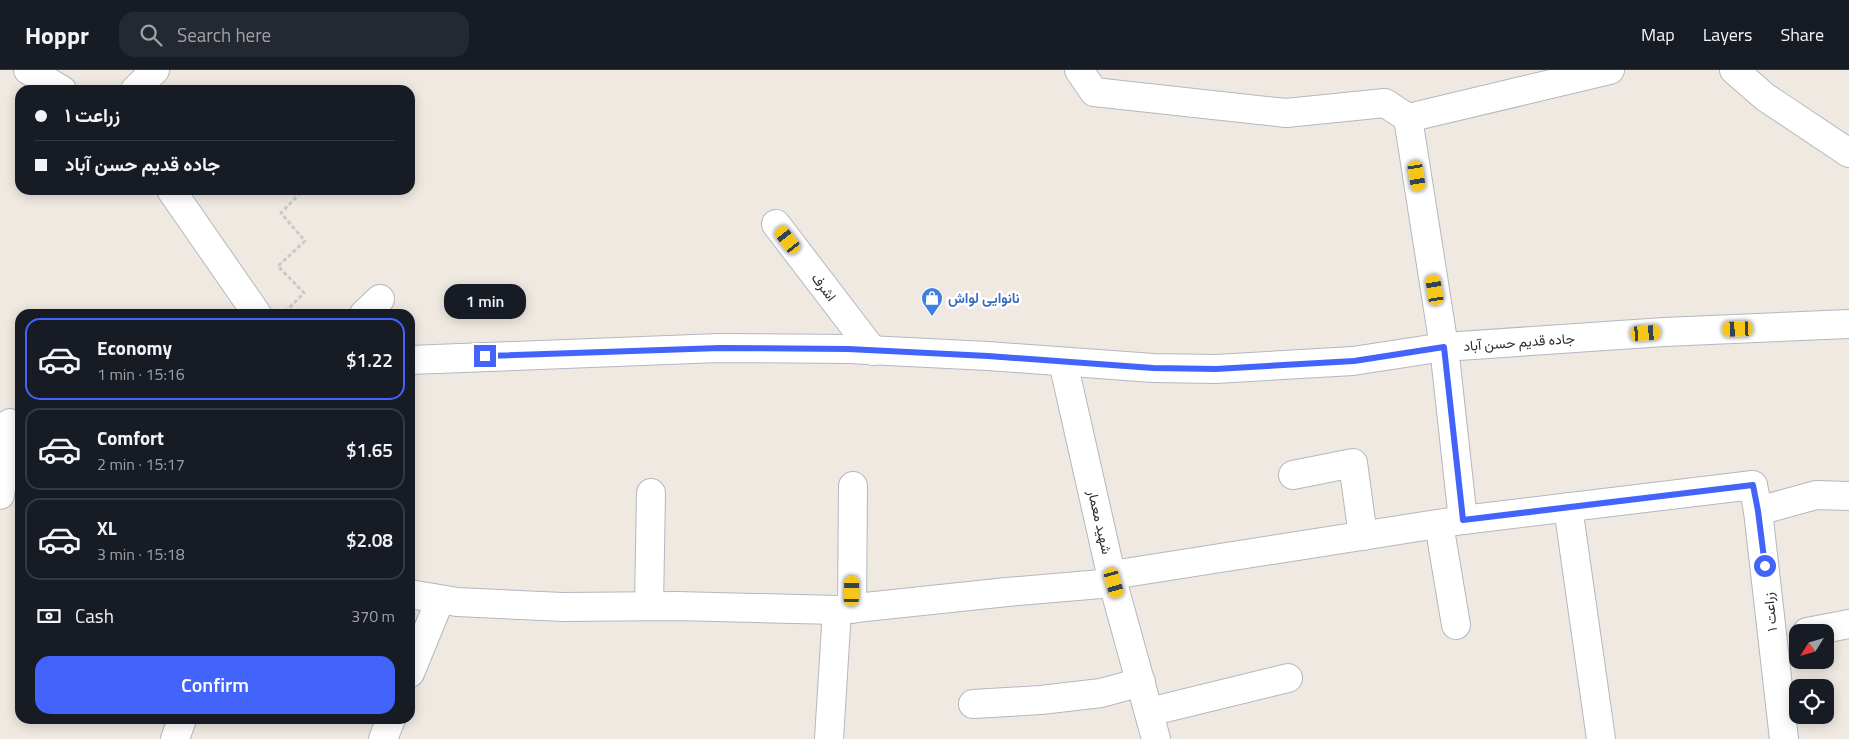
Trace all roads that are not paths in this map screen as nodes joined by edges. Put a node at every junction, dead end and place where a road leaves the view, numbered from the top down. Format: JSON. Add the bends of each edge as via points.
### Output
{"nodes":[{"id":1,"x":28,"y":70,"type":"edge"},
{"id":2,"x":155,"y":70,"type":"edge"},
{"id":3,"x":1079,"y":70,"type":"edge"},
{"id":4,"x":1734,"y":70,"type":"edge"},
{"id":5,"x":1601,"y":71,"type":"edge"},
{"id":6,"x":54,"y":85,"type":"edge"},
{"id":7,"x":140,"y":85,"type":"edge"},
{"id":8,"x":1408,"y":118,"type":"junction"},
{"id":9,"x":1849,"y":153,"type":"edge"},
{"id":10,"x":174,"y":195,"type":"edge"},
{"id":11,"x":776,"y":224,"type":"dead end"},
{"id":12,"x":254,"y":309,"type":"edge"},
{"id":13,"x":1849,"y":324,"type":"edge"},
{"id":14,"x":1444,"y":347,"type":"junction"},
{"id":15,"x":873,"y":350,"type":"junction"},
{"id":16,"x":415,"y":360,"type":"edge"},
{"id":17,"x":1063,"y":362,"type":"junction"},
{"id":18,"x":10,"y":423,"type":"edge"},
{"id":19,"x":1293,"y":475,"type":"dead end"},
{"id":20,"x":853,"y":486,"type":"dead end"},
{"id":21,"x":651,"y":493,"type":"dead end"},
{"id":22,"x":0,"y":495,"type":"edge"},
{"id":23,"x":1849,"y":496,"type":"edge"},
{"id":24,"x":1756,"y":498,"type":"junction"},
{"id":25,"x":1568,"y":507,"type":"junction"},
{"id":26,"x":1451,"y":522,"type":"junction"},
{"id":27,"x":1363,"y":536,"type":"junction"},
{"id":28,"x":1113,"y":579,"type":"junction"},
{"id":29,"x":415,"y":595,"type":"edge"},
{"id":30,"x":440,"y":600,"type":"junction"},
{"id":31,"x":649,"y":606,"type":"junction"},
{"id":32,"x":844,"y":609,"type":"junction"},
{"id":33,"x":1849,"y":624,"type":"edge"},
{"id":34,"x":1456,"y":625,"type":"dead end"},
{"id":35,"x":1834,"y":627,"type":"edge"},
{"id":36,"x":1785,"y":637,"type":"edge"},
{"id":37,"x":415,"y":661,"type":"edge"},
{"id":38,"x":1288,"y":678,"type":"dead end"},
{"id":39,"x":1141,"y":682,"type":"junction"},
{"id":40,"x":973,"y":704,"type":"dead end"},
{"id":41,"x":1149,"y":712,"type":"junction"},
{"id":42,"x":180,"y":724,"type":"edge"},
{"id":43,"x":389,"y":724,"type":"edge"},
{"id":44,"x":175,"y":739,"type":"edge"},
{"id":45,"x":383,"y":739,"type":"edge"},
{"id":46,"x":829,"y":739,"type":"edge"},
{"id":47,"x":1156,"y":739,"type":"edge"},
{"id":48,"x":1600,"y":739,"type":"edge"},
{"id":49,"x":1784,"y":739,"type":"edge"}],
"edges":[{"from":1,"to":6,"type":"street"},
{"from":2,"to":7,"type":"street"},
{"from":3,"to":8,"type":"street","via":[[1094,92],[1286,113],[1385,103]]},
{"from":4,"to":9,"type":"street","via":[[1765,97]]},
{"from":5,"to":8,"type":"street"},
{"from":8,"to":14,"type":"street"},
{"from":10,"to":12,"type":"street"},
{"from":11,"to":15,"type":"street","name":"اشرف"},
{"from":13,"to":14,"type":"street","name":"جاده قدیم حسن آباد","via":[[1664,332]]},
{"from":14,"to":17,"type":"street","name":"جاده قدیم حسن آباد","via":[[1354,361],[1216,369]]},
{"from":14,"to":26,"type":"street"},
{"from":15,"to":16,"type":"street","name":"جاده قدیم حسن آباد","via":[[720,348]]},
{"from":15,"to":17,"type":"street","name":"جاده قدیم حسن آباد"},
{"from":17,"to":28,"type":"street","name":"شهید معمار"},
{"from":18,"to":22,"type":"street"},
{"from":19,"to":27,"type":"street","via":[[1353,463]]},
{"from":20,"to":32,"type":"street"},
{"from":21,"to":31,"type":"street"},
{"from":23,"to":24,"type":"street"},
{"from":24,"to":25,"type":"street"},
{"from":24,"to":36,"type":"street","name":"زراعت ۱"},
{"from":25,"to":26,"type":"street"},
{"from":25,"to":48,"type":"street"},
{"from":26,"to":27,"type":"street"},
{"from":26,"to":34,"type":"street"},
{"from":27,"to":28,"type":"street"},
{"from":28,"to":32,"type":"street"},
{"from":28,"to":39,"type":"street","name":"شهید معمار"},
{"from":29,"to":30,"type":"street"},
{"from":30,"to":31,"type":"street"},
{"from":30,"to":37,"type":"street"},
{"from":31,"to":32,"type":"street"},
{"from":32,"to":46,"type":"street"},
{"from":33,"to":35,"type":"street"},
{"from":36,"to":49,"type":"street","name":"زراعت ۱"},
{"from":38,"to":41,"type":"street"},
{"from":39,"to":40,"type":"street","via":[[1092,694]]},
{"from":39,"to":41,"type":"street","name":"شهید معمار"},
{"from":41,"to":47,"type":"street","name":"شهید معمار"},
{"from":42,"to":44,"type":"street"},
{"from":43,"to":45,"type":"street"}]}
